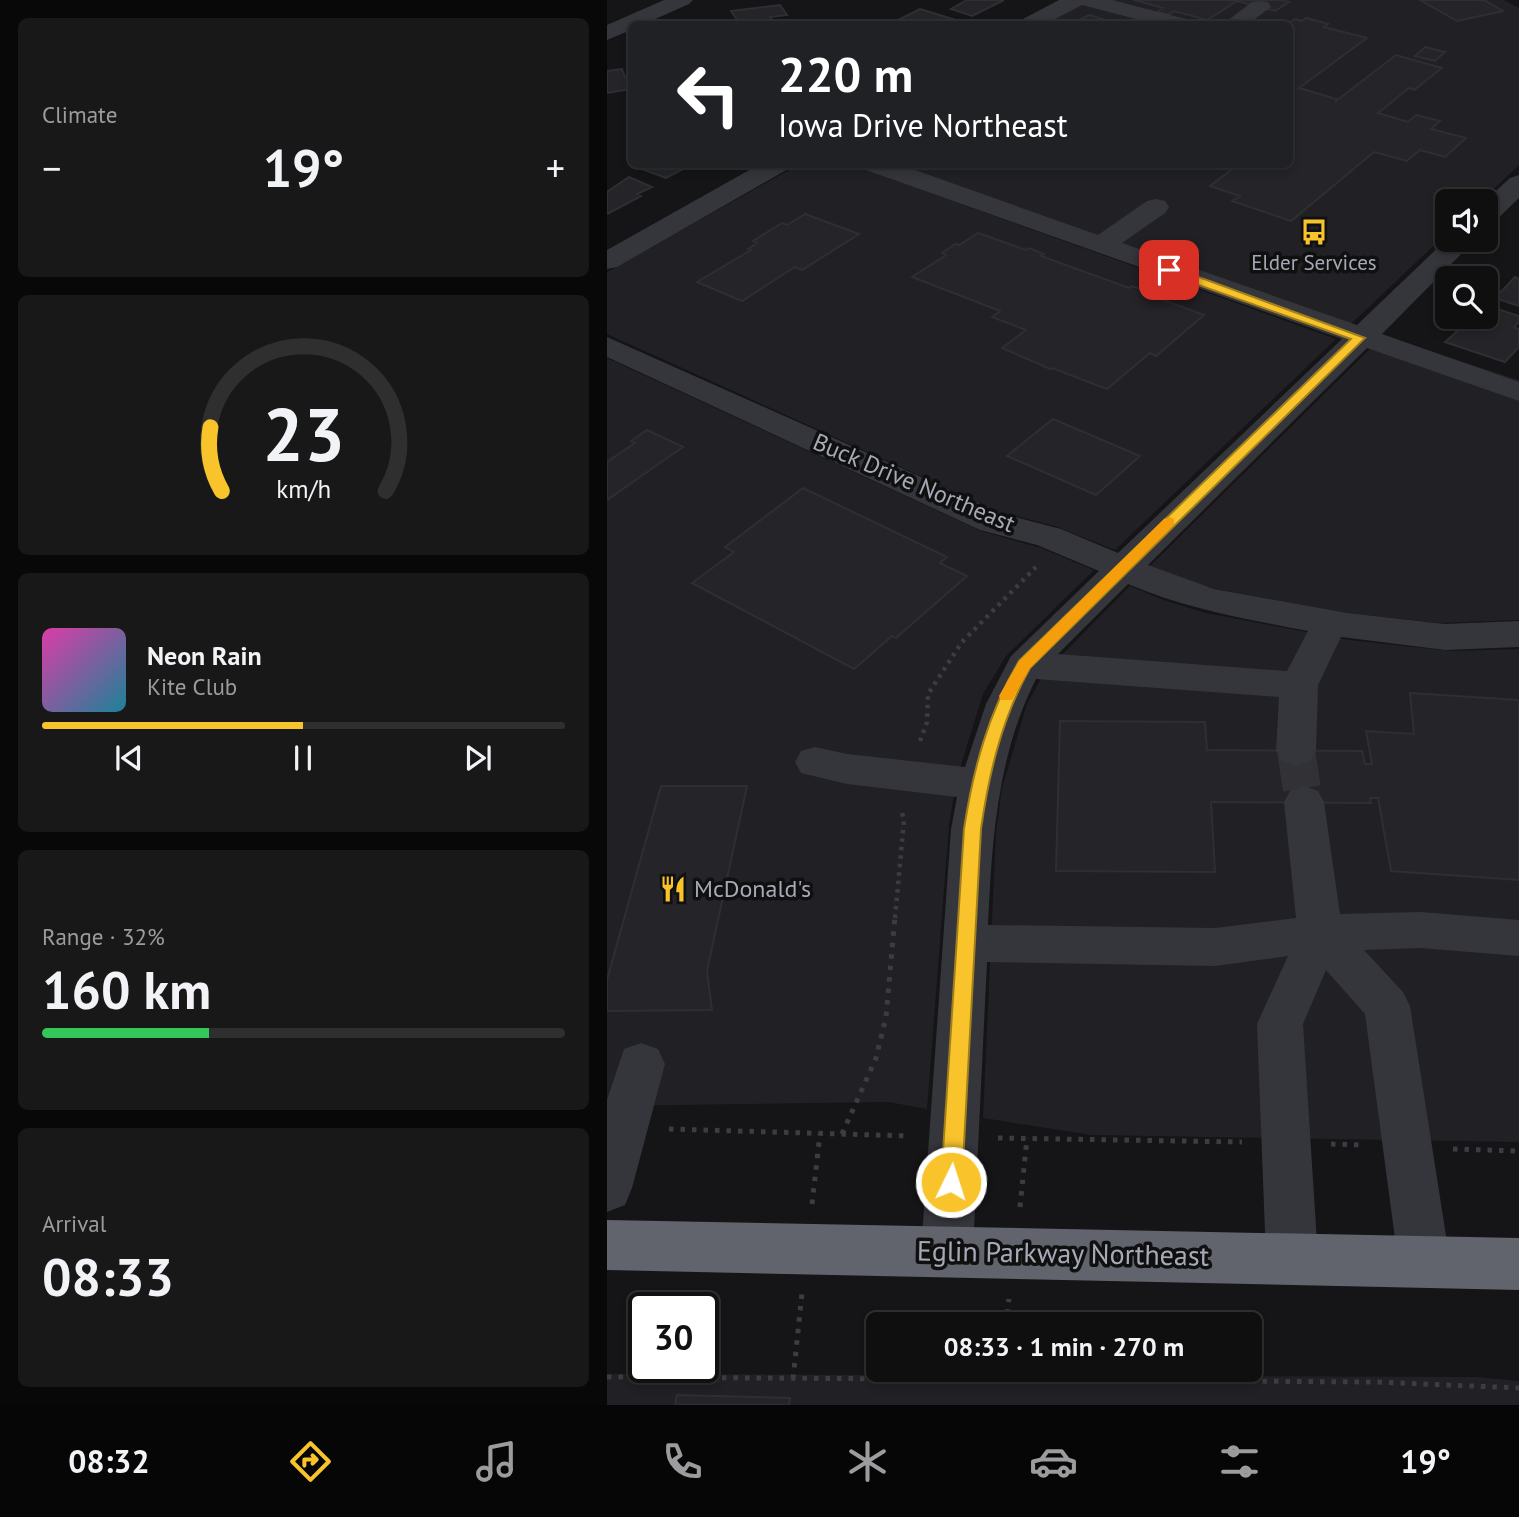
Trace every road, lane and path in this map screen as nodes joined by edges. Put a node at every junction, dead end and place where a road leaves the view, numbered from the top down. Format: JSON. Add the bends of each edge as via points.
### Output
{"nodes":[{"id":1,"x":682,"y":0,"type":"edge"},
{"id":2,"x":1075,"y":0,"type":"edge"},
{"id":3,"x":1088,"y":0,"type":"edge"},
{"id":4,"x":1260,"y":7,"type":"dead end"},
{"id":5,"x":630,"y":21,"type":"edge"},
{"id":6,"x":1036,"y":21,"type":"edge"},
{"id":7,"x":1157,"y":21,"type":"edge"},
{"id":8,"x":1239,"y":21,"type":"edge"},
{"id":9,"x":622,"y":24,"type":"edge"},
{"id":10,"x":607,"y":33,"type":"edge"},
{"id":11,"x":772,"y":168,"type":"edge"},
{"id":12,"x":894,"y":168,"type":"edge"},
{"id":13,"x":1519,"y":183,"type":"edge"},
{"id":14,"x":1498,"y":203,"type":"edge"},
{"id":15,"x":1156,"y":207,"type":"dead end"},
{"id":16,"x":1100,"y":246,"type":"junction"},
{"id":17,"x":1449,"y":252,"type":"edge"},
{"id":18,"x":607,"y":261,"type":"edge"},
{"id":19,"x":1359,"y":338,"type":"junction"},
{"id":20,"x":607,"y":346,"type":"edge"},
{"id":21,"x":1519,"y":393,"type":"edge"},
{"id":22,"x":1061,"y":542,"type":"junction"},
{"id":23,"x":1122,"y":568,"type":"junction"},
{"id":24,"x":1330,"y":623,"type":"junction"},
{"id":25,"x":1519,"y":634,"type":"edge"},
{"id":26,"x":1024,"y":665,"type":"junction"},
{"id":27,"x":1299,"y":685,"type":"junction"},
{"id":28,"x":1297,"y":751,"type":"tunnel mouth"},
{"id":29,"x":815,"y":762,"type":"dead end"},
{"id":30,"x":907,"y":776,"type":"junction"},
{"id":31,"x":979,"y":784,"type":"junction"},
{"id":32,"x":1304,"y":802,"type":"tunnel mouth"},
{"id":33,"x":1320,"y":933,"type":"junction"},
{"id":34,"x":1519,"y":937,"type":"edge"},
{"id":35,"x":965,"y":943,"type":"junction"},
{"id":36,"x":641,"y":1064,"type":"dead end"},
{"id":37,"x":624,"y":1128,"type":"junction"},
{"id":38,"x":842,"y":1134,"type":"junction"},
{"id":39,"x":954,"y":1137,"type":"junction"},
{"id":40,"x":1286,"y":1143,"type":"junction"},
{"id":41,"x":1408,"y":1147,"type":"junction"},
{"id":42,"x":1519,"y":1151,"type":"edge"},
{"id":43,"x":607,"y":1188,"type":"edge"},
{"id":44,"x":607,"y":1245,"type":"edge"},
{"id":45,"x":947,"y":1251,"type":"junction"},
{"id":46,"x":1292,"y":1258,"type":"junction"},
{"id":47,"x":1424,"y":1261,"type":"junction"},
{"id":48,"x":1519,"y":1264,"type":"edge"},
{"id":49,"x":607,"y":1377,"type":"edge"},
{"id":50,"x":866,"y":1380,"type":"edge"},
{"id":51,"x":1262,"y":1382,"type":"edge"},
{"id":52,"x":1519,"y":1388,"type":"edge"}],
"edges":[{"from":1,"to":5,"type":"street"},
{"from":2,"to":6,"type":"street"},
{"from":3,"to":7,"type":"street"},
{"from":4,"to":8,"type":"street"},
{"from":9,"to":10,"type":"street"},
{"from":11,"to":18,"type":"street"},
{"from":12,"to":16,"type":"street"},
{"from":13,"to":14,"type":"street"},
{"from":15,"to":16,"type":"street"},
{"from":16,"to":19,"type":"street"},
{"from":17,"to":19,"type":"street"},
{"from":19,"to":21,"type":"street"},
{"from":19,"to":23,"type":"street"},
{"from":20,"to":22,"type":"street","name":"Buck Drive Northeast","via":[[992,522]]},
{"from":22,"to":23,"type":"street","name":"Buck Drive Northeast"},
{"from":22,"to":30,"type":"path","via":[[962,642],[941,673],[928,694],[927,722]]},
{"from":23,"to":24,"type":"street","name":"Buck Drive Northeast","via":[[1212,601]]},
{"from":23,"to":26,"type":"street"},
{"from":24,"to":25,"type":"street","name":"Buck Drive Northeast","via":[[1445,637]]},
{"from":24,"to":27,"type":"street"},
{"from":26,"to":27,"type":"street"},
{"from":26,"to":31,"type":"street","via":[[1005,699]]},
{"from":27,"to":28,"type":"street"},
{"from":29,"to":30,"type":"street"},
{"from":30,"to":31,"type":"street"},
{"from":30,"to":38,"type":"path","via":[[900,803],[904,820],[886,1017],[876,1058]]},
{"from":31,"to":35,"type":"street"},
{"from":32,"to":33,"type":"street"},
{"from":33,"to":34,"type":"street","via":[[1420,930]]},
{"from":33,"to":35,"type":"street","via":[[1215,947]]},
{"from":33,"to":40,"type":"street","via":[[1280,1024]]},
{"from":33,"to":41,"type":"street","via":[[1387,1006]]},
{"from":35,"to":39,"type":"street"},
{"from":36,"to":37,"type":"street"},
{"from":37,"to":38,"type":"path"},
{"from":37,"to":43,"type":"street"},
{"from":38,"to":39,"type":"path"},
{"from":39,"to":40,"type":"path"},
{"from":39,"to":45,"type":"street"},
{"from":40,"to":41,"type":"path"},
{"from":40,"to":46,"type":"street"},
{"from":41,"to":42,"type":"path"},
{"from":41,"to":47,"type":"street"},
{"from":44,"to":45,"type":"highway","name":"Eglin Parkway Northeast"},
{"from":45,"to":46,"type":"highway","name":"Eglin Parkway Northeast"},
{"from":46,"to":47,"type":"highway","name":"Eglin Parkway Northeast"},
{"from":47,"to":48,"type":"highway","name":"Eglin Parkway Northeast"},
{"from":49,"to":50,"type":"path"},
{"from":51,"to":52,"type":"path"}]}
